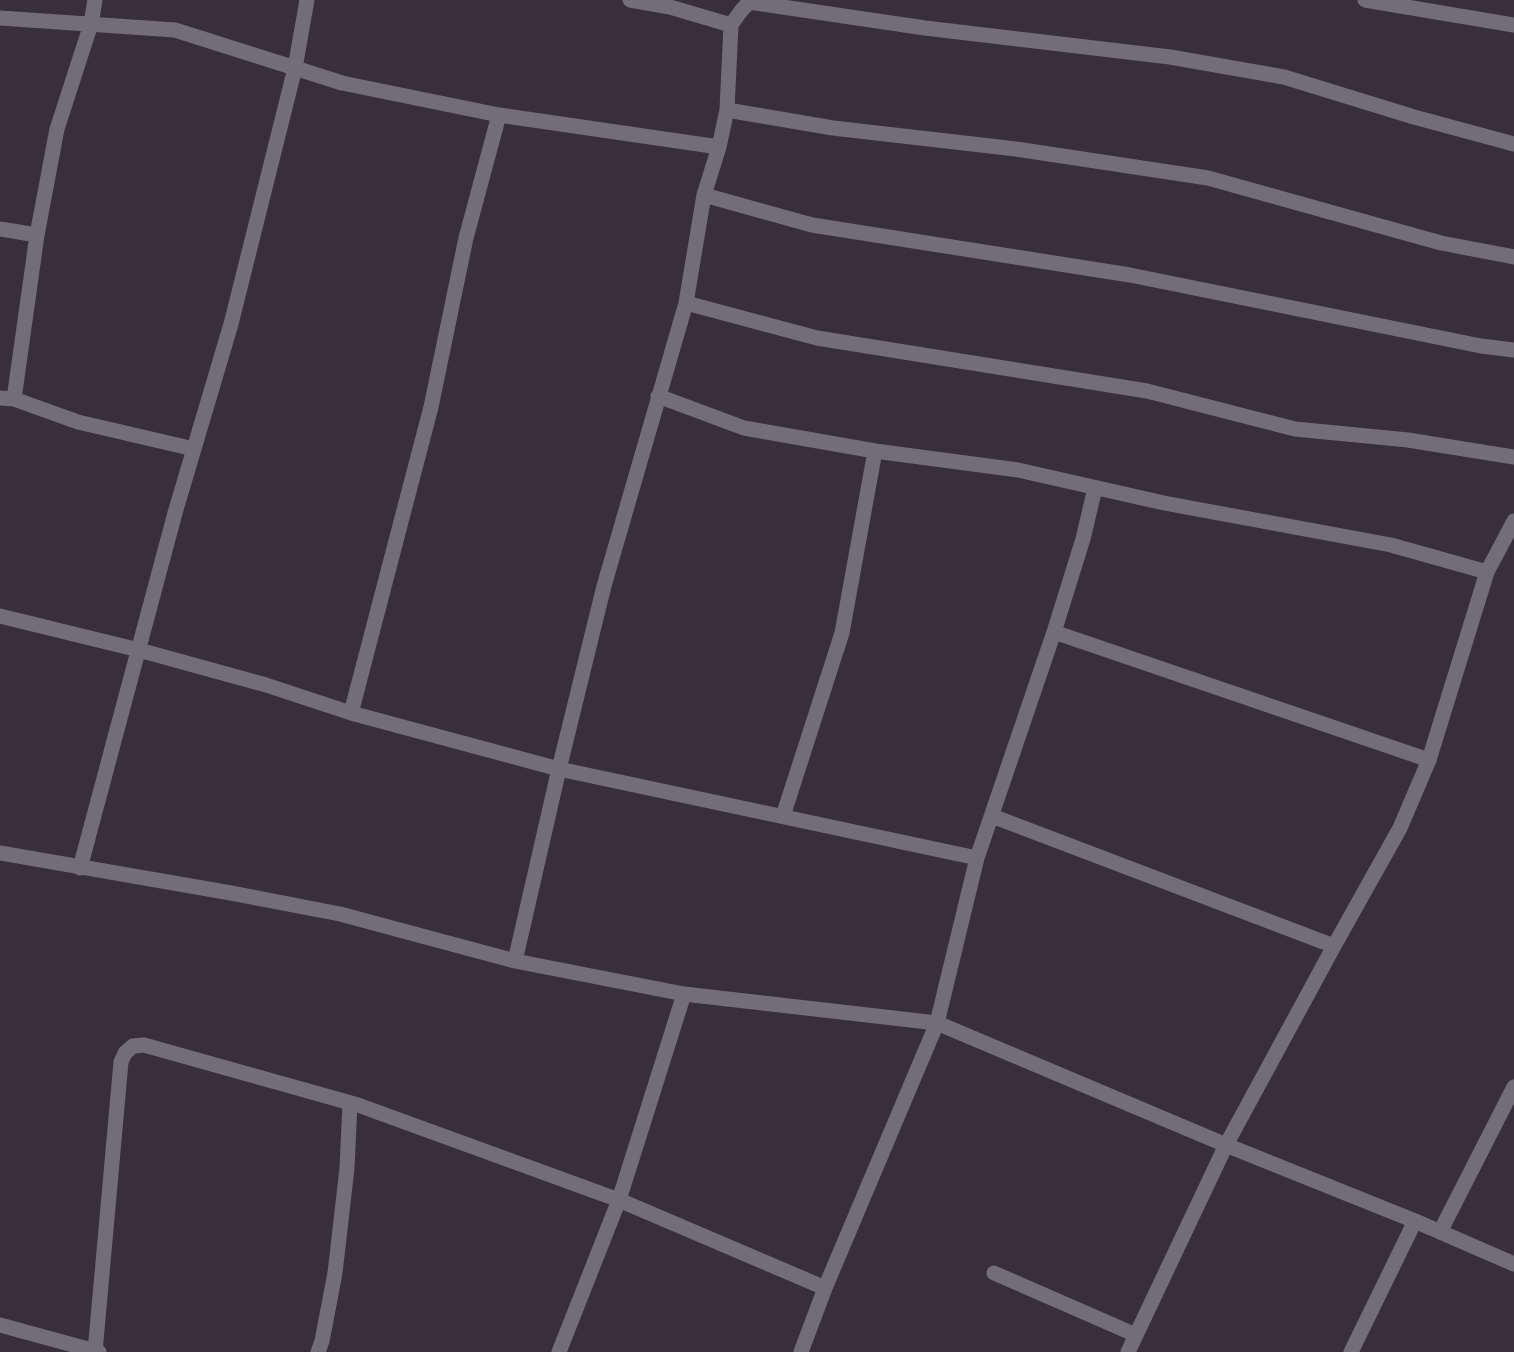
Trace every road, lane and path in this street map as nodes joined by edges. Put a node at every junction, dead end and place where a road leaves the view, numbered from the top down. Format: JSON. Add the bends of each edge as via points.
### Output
{"nodes":[{"id":1,"x":95,"y":0,"type":"edge"},
{"id":2,"x":307,"y":0,"type":"edge"},
{"id":3,"x":630,"y":0,"type":"edge"},
{"id":4,"x":1365,"y":0,"type":"edge"},
{"id":5,"x":750,"y":1,"type":"edge"},
{"id":6,"x":0,"y":18,"type":"edge"},
{"id":7,"x":91,"y":24,"type":"junction"},
{"id":8,"x":731,"y":25,"type":"junction"},
{"id":9,"x":1514,"y":26,"type":"edge"},
{"id":10,"x":295,"y":68,"type":"junction"},
{"id":11,"x":727,"y":110,"type":"junction"},
{"id":12,"x":499,"y":115,"type":"junction"},
{"id":13,"x":1514,"y":144,"type":"edge"},
{"id":14,"x":719,"y":147,"type":"junction"},
{"id":15,"x":704,"y":195,"type":"junction"},
{"id":16,"x":0,"y":229,"type":"edge"},
{"id":17,"x":37,"y":235,"type":"junction"},
{"id":18,"x":1514,"y":257,"type":"edge"},
{"id":19,"x":686,"y":303,"type":"junction"},
{"id":20,"x":1514,"y":350,"type":"edge"},
{"id":21,"x":658,"y":396,"type":"junction"},
{"id":22,"x":7,"y":398,"type":"edge"},
{"id":23,"x":194,"y":449,"type":"junction"},
{"id":24,"x":875,"y":451,"type":"junction"},
{"id":25,"x":1514,"y":457,"type":"edge"},
{"id":26,"x":1095,"y":488,"type":"junction"},
{"id":27,"x":1514,"y":521,"type":"edge"},
{"id":28,"x":1487,"y":572,"type":"junction"},
{"id":29,"x":0,"y":616,"type":"edge"},
{"id":30,"x":1054,"y":632,"type":"junction"},
{"id":31,"x":139,"y":650,"type":"junction"},
{"id":32,"x":351,"y":713,"type":"junction"},
{"id":33,"x":1428,"y":760,"type":"junction"},
{"id":34,"x":559,"y":769,"type":"junction"},
{"id":35,"x":783,"y":816,"type":"junction"},
{"id":36,"x":992,"y":816,"type":"junction"},
{"id":37,"x":0,"y":853,"type":"edge"},
{"id":38,"x":977,"y":858,"type":"junction"},
{"id":39,"x":80,"y":868,"type":"junction"},
{"id":40,"x":1334,"y":946,"type":"junction"},
{"id":41,"x":515,"y":961,"type":"junction"},
{"id":42,"x":684,"y":994,"type":"junction"},
{"id":43,"x":937,"y":1023,"type":"junction"},
{"id":44,"x":1514,"y":1087,"type":"edge"},
{"id":45,"x":350,"y":1103,"type":"junction"},
{"id":46,"x":1226,"y":1145,"type":"junction"},
{"id":47,"x":619,"y":1200,"type":"junction"},
{"id":48,"x":1415,"y":1221,"type":"junction"},
{"id":49,"x":1440,"y":1232,"type":"junction"},
{"id":50,"x":1514,"y":1264,"type":"edge"},
{"id":51,"x":994,"y":1273,"type":"dead end"},
{"id":52,"x":825,"y":1288,"type":"junction"},
{"id":53,"x":0,"y":1325,"type":"edge"},
{"id":54,"x":1136,"y":1335,"type":"junction"},
{"id":55,"x":96,"y":1352,"type":"edge"},
{"id":56,"x":318,"y":1352,"type":"edge"},
{"id":57,"x":559,"y":1352,"type":"edge"},
{"id":58,"x":801,"y":1352,"type":"edge"},
{"id":59,"x":1128,"y":1352,"type":"edge"},
{"id":60,"x":1352,"y":1352,"type":"edge"}],
"edges":[{"from":1,"to":7,"type":"street"},
{"from":2,"to":10,"type":"street"},
{"from":3,"to":8,"type":"street"},
{"from":4,"to":9,"type":"street"},
{"from":5,"to":8,"type":"street"},
{"from":5,"to":13,"type":"street","via":[[925,28],[1170,57],[1284,77]]},
{"from":6,"to":7,"type":"street"},
{"from":7,"to":10,"type":"street","via":[[175,30]]},
{"from":7,"to":17,"type":"street","via":[[57,129]]},
{"from":8,"to":11,"type":"street"},
{"from":10,"to":12,"type":"street","via":[[342,83]]},
{"from":10,"to":23,"type":"street","via":[[231,324]]},
{"from":11,"to":14,"type":"street"},
{"from":11,"to":18,"type":"street","via":[[1208,178],[1441,243]]},
{"from":12,"to":14,"type":"street"},
{"from":12,"to":32,"type":"street","via":[[466,238],[431,407]]},
{"from":14,"to":15,"type":"street"},
{"from":15,"to":19,"type":"street"},
{"from":15,"to":20,"type":"street","via":[[812,225],[1130,275]]},
{"from":16,"to":17,"type":"street"},
{"from":17,"to":22,"type":"street"},
{"from":19,"to":21,"type":"street"},
{"from":19,"to":25,"type":"street","via":[[817,338],[1147,391],[1295,429],[1408,440]]},
{"from":21,"to":24,"type":"street","via":[[744,428]]},
{"from":21,"to":34,"type":"street","via":[[604,586]]},
{"from":22,"to":23,"type":"street","via":[[78,422]]},
{"from":23,"to":31,"type":"street"},
{"from":24,"to":26,"type":"street","via":[[1018,470]]},
{"from":24,"to":35,"type":"street","via":[[842,633]]},
{"from":26,"to":28,"type":"street","via":[[1391,545]]},
{"from":26,"to":30,"type":"street"},
{"from":27,"to":28,"type":"street"},
{"from":28,"to":33,"type":"street"},
{"from":29,"to":31,"type":"street"},
{"from":30,"to":33,"type":"street"},
{"from":30,"to":36,"type":"street"},
{"from":31,"to":32,"type":"street"},
{"from":31,"to":39,"type":"street"},
{"from":32,"to":34,"type":"street"},
{"from":33,"to":40,"type":"street","via":[[1400,828]]},
{"from":34,"to":35,"type":"street"},
{"from":34,"to":41,"type":"street"},
{"from":35,"to":38,"type":"street"},
{"from":36,"to":38,"type":"street"},
{"from":36,"to":40,"type":"street"},
{"from":37,"to":39,"type":"street"},
{"from":38,"to":43,"type":"street"},
{"from":39,"to":41,"type":"street","via":[[340,914]]},
{"from":40,"to":46,"type":"street"},
{"from":41,"to":42,"type":"street"},
{"from":42,"to":43,"type":"street"},
{"from":42,"to":47,"type":"street"},
{"from":43,"to":46,"type":"street"},
{"from":43,"to":52,"type":"street"},
{"from":44,"to":49,"type":"street"},
{"from":45,"to":47,"type":"street"},
{"from":45,"to":55,"type":"street","via":[[144,1046],[133,1046],[125,1053],[121,1062]]},
{"from":45,"to":56,"type":"street","via":[[337,1263]]},
{"from":46,"to":48,"type":"street"},
{"from":46,"to":54,"type":"street"},
{"from":47,"to":52,"type":"street"},
{"from":47,"to":57,"type":"street"},
{"from":48,"to":49,"type":"street"},
{"from":48,"to":60,"type":"street"},
{"from":49,"to":50,"type":"street"},
{"from":51,"to":54,"type":"street"},
{"from":52,"to":58,"type":"street"},
{"from":53,"to":55,"type":"street"},
{"from":54,"to":59,"type":"street"}]}
